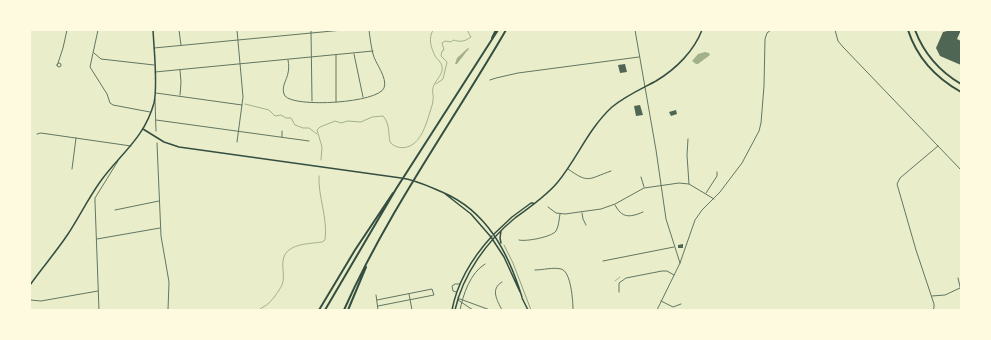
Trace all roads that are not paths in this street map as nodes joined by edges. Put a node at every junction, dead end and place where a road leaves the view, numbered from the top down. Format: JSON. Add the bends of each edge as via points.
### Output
{"nodes":[{"id":1,"x":67,"y":30,"type":"edge"},
{"id":2,"x":98,"y":30,"type":"edge"},
{"id":3,"x":153,"y":30,"type":"edge"},
{"id":4,"x":179,"y":30,"type":"edge"},
{"id":5,"x":237,"y":30,"type":"edge"},
{"id":6,"x":311,"y":30,"type":"edge"},
{"id":7,"x":343,"y":30,"type":"edge"},
{"id":8,"x":369,"y":30,"type":"edge"},
{"id":9,"x":497,"y":30,"type":"edge"},
{"id":10,"x":506,"y":30,"type":"edge"},
{"id":11,"x":635,"y":30,"type":"edge"},
{"id":12,"x":702,"y":30,"type":"edge"},
{"id":13,"x":771,"y":30,"type":"edge"},
{"id":14,"x":835,"y":30,"type":"edge"},
{"id":15,"x":908,"y":30,"type":"edge"},
{"id":16,"x":915,"y":30,"type":"edge"},
{"id":17,"x":311,"y":33,"type":"junction"},
{"id":18,"x":238,"y":40,"type":"junction"},
{"id":19,"x":181,"y":45,"type":"junction"},
{"id":20,"x":154,"y":48,"type":"junction"},
{"id":21,"x":373,"y":51,"type":"junction"},
{"id":22,"x":93,"y":52,"type":"junction"},
{"id":23,"x":354,"y":53,"type":"junction"},
{"id":24,"x":336,"y":55,"type":"junction"},
{"id":25,"x":312,"y":57,"type":"junction"},
{"id":26,"x":640,"y":57,"type":"junction"},
{"id":27,"x":288,"y":59,"type":"junction"},
{"id":28,"x":58,"y":63,"type":"dead end"},
{"id":29,"x":240,"y":64,"type":"junction"},
{"id":30,"x":154,"y":65,"type":"junction"},
{"id":31,"x":180,"y":70,"type":"junction"},
{"id":32,"x":155,"y":72,"type":"junction"},
{"id":33,"x":490,"y":80,"type":"dead end"},
{"id":34,"x":961,"y":84,"type":"edge"},
{"id":35,"x":645,"y":87,"type":"junction"},
{"id":36,"x":961,"y":92,"type":"edge"},
{"id":37,"x":155,"y":93,"type":"junction"},
{"id":38,"x":180,"y":96,"type":"junction"},
{"id":39,"x":155,"y":97,"type":"junction"},
{"id":40,"x":363,"y":98,"type":"junction"},
{"id":41,"x":312,"y":102,"type":"junction"},
{"id":42,"x":336,"y":102,"type":"junction"},
{"id":43,"x":242,"y":105,"type":"junction"},
{"id":44,"x":150,"y":112,"type":"junction"},
{"id":45,"x":156,"y":120,"type":"junction"},
{"id":46,"x":143,"y":129,"type":"junction"},
{"id":47,"x":156,"y":131,"type":"dead end"},
{"id":48,"x":282,"y":131,"type":"dead end"},
{"id":49,"x":238,"y":132,"type":"junction"},
{"id":50,"x":37,"y":134,"type":"dead end"},
{"id":51,"x":76,"y":138,"type":"junction"},
{"id":52,"x":282,"y":138,"type":"junction"},
{"id":53,"x":688,"y":139,"type":"dead end"},
{"id":54,"x":309,"y":141,"type":"dead end"},
{"id":55,"x":237,"y":142,"type":"dead end"},
{"id":56,"x":157,"y":144,"type":"dead end"},
{"id":57,"x":131,"y":146,"type":"junction"},
{"id":58,"x":938,"y":146,"type":"junction"},
{"id":59,"x":120,"y":159,"type":"junction"},
{"id":60,"x":72,"y":169,"type":"dead end"},
{"id":61,"x":567,"y":169,"type":"junction"},
{"id":62,"x":961,"y":170,"type":"edge"},
{"id":63,"x":611,"y":171,"type":"dead end"},
{"id":64,"x":717,"y":172,"type":"dead end"},
{"id":65,"x":641,"y":177,"type":"dead end"},
{"id":66,"x":689,"y":184,"type":"junction"},
{"id":67,"x":661,"y":185,"type":"junction"},
{"id":68,"x":644,"y":188,"type":"junction"},
{"id":69,"x":396,"y":189,"type":"junction"},
{"id":70,"x":444,"y":192,"type":"junction"},
{"id":71,"x":92,"y":194,"type":"junction"},
{"id":72,"x":705,"y":194,"type":"junction"},
{"id":73,"x":96,"y":197,"type":"junction"},
{"id":74,"x":714,"y":199,"type":"junction"},
{"id":75,"x":159,"y":201,"type":"junction"},
{"id":76,"x":534,"y":203,"type":"junction"},
{"id":77,"x":615,"y":204,"type":"junction"},
{"id":78,"x":548,"y":207,"type":"dead end"},
{"id":79,"x":469,"y":208,"type":"junction"},
{"id":80,"x":114,"y":210,"type":"dead end"},
{"id":81,"x":467,"y":211,"type":"junction"},
{"id":82,"x":582,"y":212,"type":"junction"},
{"id":83,"x":643,"y":212,"type":"dead end"},
{"id":84,"x":560,"y":214,"type":"junction"},
{"id":85,"x":586,"y":225,"type":"dead end"},
{"id":86,"x":160,"y":228,"type":"junction"},
{"id":87,"x":502,"y":230,"type":"junction"},
{"id":88,"x":494,"y":234,"type":"junction"},
{"id":89,"x":496,"y":236,"type":"junction"},
{"id":90,"x":491,"y":237,"type":"junction"},
{"id":91,"x":493,"y":239,"type":"junction"},
{"id":92,"x":96,"y":240,"type":"junction"},
{"id":93,"x":519,"y":240,"type":"dead end"},
{"id":94,"x":502,"y":247,"type":"junction"},
{"id":95,"x":674,"y":247,"type":"junction"},
{"id":96,"x":603,"y":261,"type":"dead end"},
{"id":97,"x":485,"y":264,"type":"dead end"},
{"id":98,"x":680,"y":264,"type":"junction"},
{"id":99,"x":535,"y":270,"type":"dead end"},
{"id":100,"x":675,"y":275,"type":"junction"},
{"id":101,"x":958,"y":278,"type":"dead end"},
{"id":102,"x":502,"y":282,"type":"dead end"},
{"id":103,"x":460,"y":284,"type":"junction"},
{"id":104,"x":30,"y":285,"type":"edge"},
{"id":105,"x":960,"y":288,"type":"junction"},
{"id":106,"x":98,"y":291,"type":"junction"},
{"id":107,"x":961,"y":291,"type":"edge"},
{"id":108,"x":619,"y":292,"type":"dead end"},
{"id":109,"x":457,"y":293,"type":"junction"},
{"id":110,"x":408,"y":294,"type":"junction"},
{"id":111,"x":376,"y":295,"type":"dead end"},
{"id":112,"x":932,"y":297,"type":"junction"},
{"id":113,"x":522,"y":298,"type":"junction"},
{"id":114,"x":30,"y":300,"type":"edge"},
{"id":115,"x":376,"y":300,"type":"junction"},
{"id":116,"x":410,"y":300,"type":"junction"},
{"id":117,"x":457,"y":300,"type":"junction"},
{"id":118,"x":462,"y":300,"type":"junction"},
{"id":119,"x":660,"y":301,"type":"junction"},
{"id":120,"x":461,"y":303,"type":"junction"},
{"id":121,"x":470,"y":303,"type":"junction"},
{"id":122,"x":681,"y":304,"type":"dead end"},
{"id":123,"x":378,"y":306,"type":"junction"},
{"id":124,"x":469,"y":307,"type":"junction"},
{"id":125,"x":99,"y":310,"type":"edge"},
{"id":126,"x":168,"y":310,"type":"edge"},
{"id":127,"x":319,"y":310,"type":"edge"},
{"id":128,"x":325,"y":310,"type":"edge"},
{"id":129,"x":346,"y":310,"type":"edge"},
{"id":130,"x":378,"y":310,"type":"edge"},
{"id":131,"x":412,"y":310,"type":"edge"},
{"id":132,"x":453,"y":310,"type":"edge"},
{"id":133,"x":460,"y":310,"type":"edge"},
{"id":134,"x":473,"y":310,"type":"edge"},
{"id":135,"x":490,"y":310,"type":"edge"},
{"id":136,"x":501,"y":310,"type":"edge"},
{"id":137,"x":528,"y":310,"type":"edge"},
{"id":138,"x":573,"y":310,"type":"edge"},
{"id":139,"x":657,"y":310,"type":"edge"},
{"id":140,"x":932,"y":310,"type":"edge"}],
"edges":[{"from":1,"to":28,"type":"street"},
{"from":2,"to":22,"type":"street"},
{"from":3,"to":20,"type":"main road"},
{"from":4,"to":19,"type":"street"},
{"from":5,"to":18,"type":"street"},
{"from":6,"to":17,"type":"street"},
{"from":7,"to":17,"type":"street"},
{"from":8,"to":21,"type":"street"},
{"from":9,"to":69,"type":"highway"},
{"from":10,"to":129,"type":"highway","via":[[409,186],[367,262]]},
{"from":11,"to":26,"type":"street"},
{"from":12,"to":35,"type":"main road","via":[[692,49],[680,63]]},
{"from":13,"to":74,"type":"street","via":[[765,39],[764,86],[759,131],[742,163]]},
{"from":14,"to":58,"type":"street","via":[[842,47]]},
{"from":15,"to":36,"type":"highway","via":[[928,67]]},
{"from":16,"to":34,"type":"highway","via":[[923,48],[934,63]]},
{"from":17,"to":18,"type":"street"},
{"from":17,"to":25,"type":"street"},
{"from":18,"to":19,"type":"street"},
{"from":18,"to":29,"type":"street"},
{"from":19,"to":20,"type":"street"},
{"from":20,"to":30,"type":"main road"},
{"from":21,"to":23,"type":"street"},
{"from":21,"to":40,"type":"street","via":[[374,58],[380,66],[384,85],[379,94]]},
{"from":22,"to":30,"type":"street","via":[[101,60]]},
{"from":22,"to":44,"type":"street","via":[[91,68],[111,105]]},
{"from":23,"to":24,"type":"street"},
{"from":23,"to":40,"type":"street"},
{"from":24,"to":25,"type":"street"},
{"from":24,"to":42,"type":"street"},
{"from":25,"to":27,"type":"street"},
{"from":25,"to":41,"type":"street"},
{"from":26,"to":33,"type":"street","via":[[518,73]]},
{"from":26,"to":35,"type":"street"},
{"from":27,"to":29,"type":"street"},
{"from":27,"to":41,"type":"street","via":[[289,70],[283,87],[284,93],[291,100]]},
{"from":29,"to":31,"type":"street"},
{"from":29,"to":43,"type":"street"},
{"from":30,"to":32,"type":"main road"},
{"from":31,"to":32,"type":"street"},
{"from":31,"to":38,"type":"street"},
{"from":32,"to":37,"type":"main road"},
{"from":35,"to":61,"type":"main road","via":[[622,100],[602,117]]},
{"from":35,"to":67,"type":"street"},
{"from":37,"to":38,"type":"street"},
{"from":37,"to":39,"type":"main road"},
{"from":38,"to":43,"type":"street"},
{"from":39,"to":44,"type":"main road"},
{"from":39,"to":45,"type":"street"},
{"from":40,"to":42,"type":"street"},
{"from":41,"to":42,"type":"street"},
{"from":43,"to":49,"type":"street"},
{"from":44,"to":46,"type":"main road"},
{"from":45,"to":47,"type":"street"},
{"from":45,"to":49,"type":"street"},
{"from":46,"to":57,"type":"main road"},
{"from":46,"to":70,"type":"main road","via":[[164,142],[179,147],[394,177],[421,182]]},
{"from":48,"to":52,"type":"street"},
{"from":49,"to":52,"type":"street"},
{"from":49,"to":55,"type":"street"},
{"from":50,"to":51,"type":"street"},
{"from":51,"to":57,"type":"street"},
{"from":51,"to":60,"type":"street"},
{"from":52,"to":54,"type":"street"},
{"from":53,"to":66,"type":"street"},
{"from":56,"to":75,"type":"street"},
{"from":57,"to":59,"type":"main road"},
{"from":58,"to":62,"type":"street"},
{"from":58,"to":112,"type":"street","via":[[896,184]]},
{"from":59,"to":71,"type":"main road","via":[[106,173]]},
{"from":59,"to":73,"type":"street"},
{"from":61,"to":63,"type":"street","via":[[587,179]]},
{"from":61,"to":76,"type":"main road","via":[[552,189]]},
{"from":64,"to":72,"type":"street"},
{"from":65,"to":68,"type":"street"},
{"from":66,"to":67,"type":"street","via":[[679,182]]},
{"from":66,"to":72,"type":"street"},
{"from":67,"to":68,"type":"street"},
{"from":67,"to":95,"type":"street","via":[[666,219]]},
{"from":68,"to":77,"type":"street"},
{"from":69,"to":127,"type":"highway","via":[[354,250]]},
{"from":69,"to":128,"type":"highway"},
{"from":70,"to":79,"type":"main road"},
{"from":70,"to":81,"type":"main road"},
{"from":71,"to":73,"type":"street"},
{"from":71,"to":104,"type":"main road"},
{"from":72,"to":74,"type":"street"},
{"from":73,"to":92,"type":"street"},
{"from":74,"to":98,"type":"street","via":[[695,220]]},
{"from":75,"to":80,"type":"street"},
{"from":75,"to":86,"type":"street"},
{"from":76,"to":87,"type":"main road"},
{"from":76,"to":88,"type":"main road","via":[[518,212]]},
{"from":77,"to":82,"type":"street"},
{"from":77,"to":83,"type":"street","via":[[619,212],[625,216]]},
{"from":78,"to":84,"type":"street"},
{"from":79,"to":81,"type":"main road"},
{"from":79,"to":88,"type":"main road"},
{"from":81,"to":90,"type":"main road"},
{"from":82,"to":84,"type":"street"},
{"from":82,"to":85,"type":"street"},
{"from":84,"to":93,"type":"street","via":[[553,234]]},
{"from":86,"to":92,"type":"street"},
{"from":86,"to":126,"type":"street","via":[[168,282]]},
{"from":87,"to":89,"type":"main road"},
{"from":87,"to":94,"type":"main road"},
{"from":88,"to":89,"type":"main road"},
{"from":88,"to":90,"type":"main road"},
{"from":89,"to":91,"type":"main road"},
{"from":89,"to":94,"type":"main road"},
{"from":90,"to":91,"type":"main road"},
{"from":90,"to":103,"type":"main road"},
{"from":91,"to":113,"type":"main road"},
{"from":91,"to":117,"type":"main road","via":[[472,268]]},
{"from":92,"to":106,"type":"street"},
{"from":94,"to":113,"type":"main road","via":[[514,272]]},
{"from":95,"to":96,"type":"street"},
{"from":95,"to":98,"type":"street"},
{"from":97,"to":118,"type":"street","via":[[475,274]]},
{"from":98,"to":100,"type":"street"},
{"from":99,"to":138,"type":"street","via":[[558,269],[566,272]]},
{"from":100,"to":108,"type":"street","via":[[662,271],[626,278],[619,283]]},
{"from":100,"to":119,"type":"street"},
{"from":101,"to":105,"type":"street"},
{"from":102,"to":136,"type":"street","via":[[495,290]]},
{"from":103,"to":109,"type":"main road"},
{"from":103,"to":109,"type":"street","via":[[452,286]]},
{"from":105,"to":107,"type":"street"},
{"from":105,"to":112,"type":"street","via":[[945,295]]},
{"from":106,"to":114,"type":"street","via":[[38,301]]},
{"from":106,"to":125,"type":"street"},
{"from":109,"to":132,"type":"main road"},
{"from":110,"to":115,"type":"street"},
{"from":110,"to":116,"type":"street"},
{"from":110,"to":116,"type":"street","via":[[432,289],[434,295]]},
{"from":111,"to":115,"type":"street"},
{"from":112,"to":140,"type":"street"},
{"from":113,"to":137,"type":"main road"},
{"from":115,"to":123,"type":"street"},
{"from":116,"to":123,"type":"street"},
{"from":116,"to":131,"type":"street"},
{"from":117,"to":118,"type":"street"},
{"from":117,"to":120,"type":"street"},
{"from":117,"to":132,"type":"main road"},
{"from":118,"to":120,"type":"street"},
{"from":118,"to":121,"type":"street"},
{"from":119,"to":122,"type":"street","via":[[672,307]]},
{"from":119,"to":139,"type":"street"},
{"from":120,"to":124,"type":"street"},
{"from":120,"to":133,"type":"street"},
{"from":121,"to":124,"type":"street"},
{"from":121,"to":135,"type":"street"},
{"from":123,"to":130,"type":"street"},
{"from":124,"to":134,"type":"street"}]}
